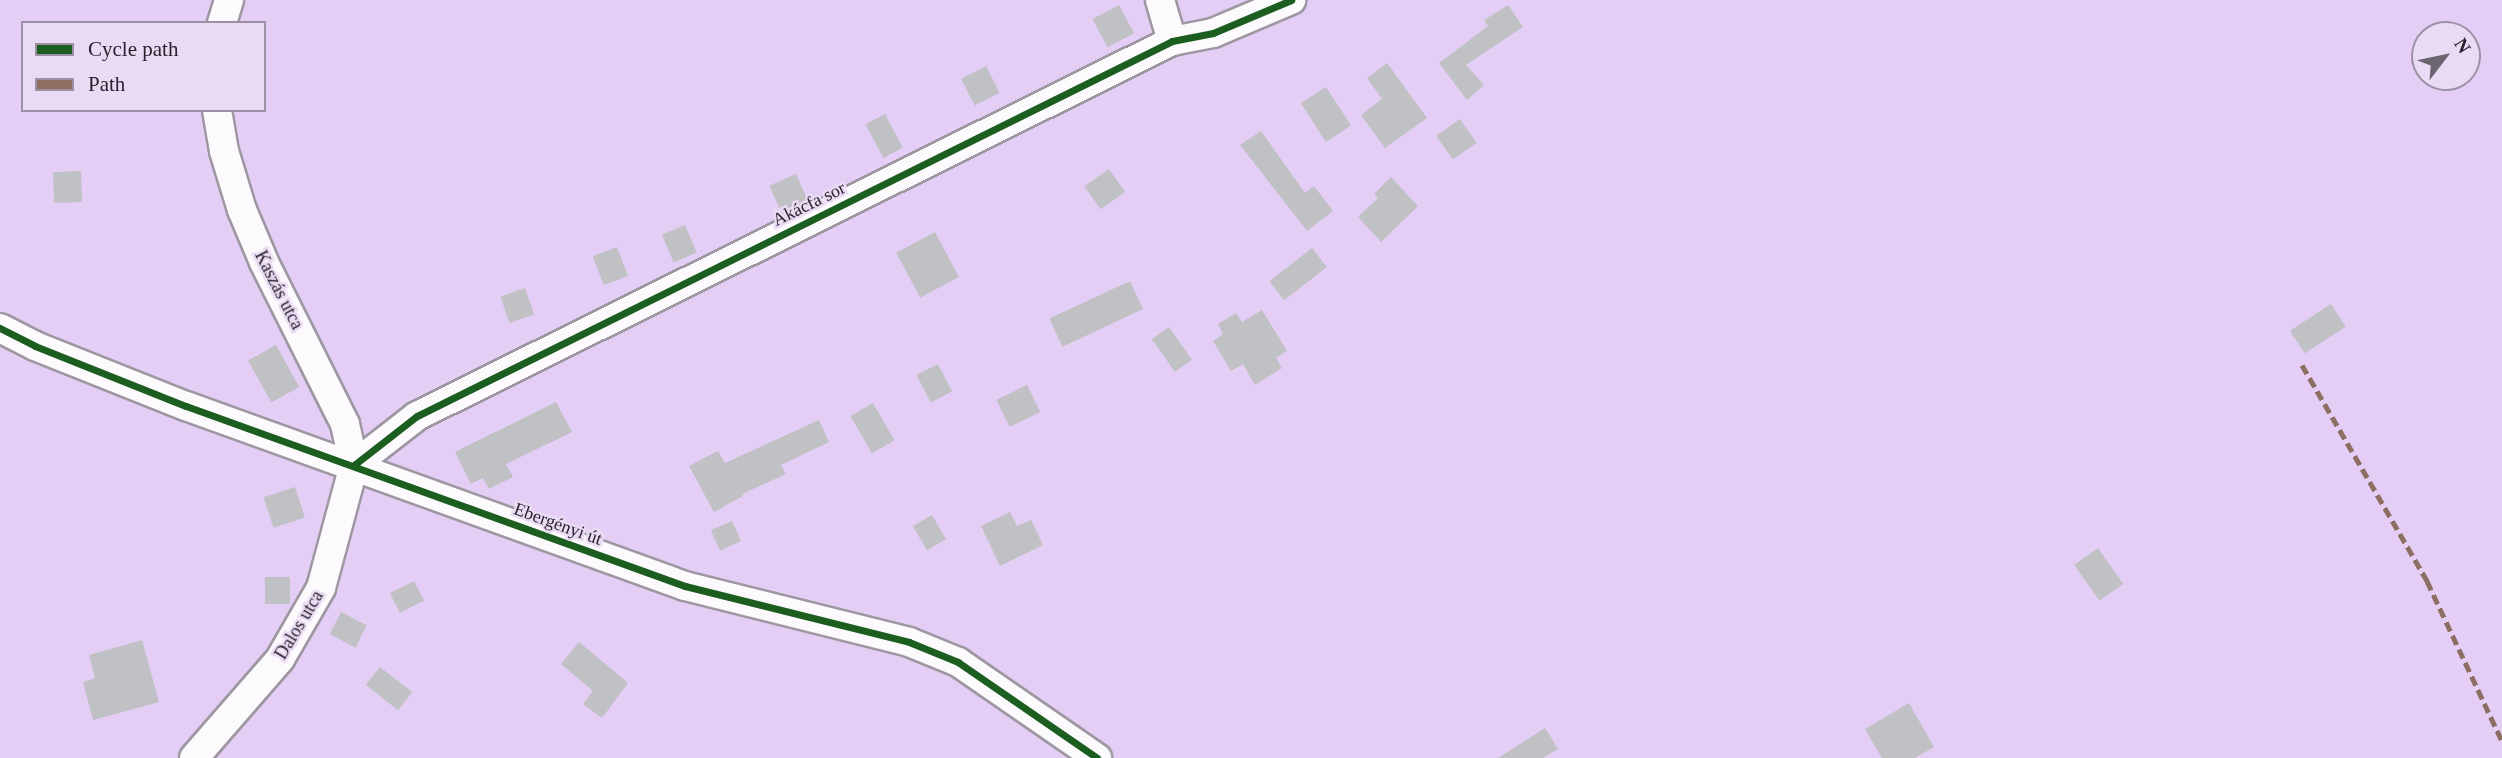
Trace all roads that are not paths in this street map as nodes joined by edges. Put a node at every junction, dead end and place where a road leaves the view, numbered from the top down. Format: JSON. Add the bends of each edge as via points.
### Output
{"nodes":[{"id":1,"x":229,"y":0,"type":"edge"},
{"id":2,"x":1160,"y":0,"type":"edge"},
{"id":3,"x":1291,"y":0,"type":"edge"},
{"id":4,"x":223,"y":21,"type":"edge"},
{"id":5,"x":1172,"y":41,"type":"junction"},
{"id":6,"x":217,"y":112,"type":"edge"},
{"id":7,"x":1,"y":329,"type":"edge"},
{"id":8,"x":354,"y":465,"type":"junction"},
{"id":9,"x":194,"y":758,"type":"edge"},
{"id":10,"x":1097,"y":758,"type":"edge"}],
"edges":[{"from":1,"to":4,"type":"street"},
{"from":2,"to":5,"type":"street"},
{"from":3,"to":5,"type":"street","name":"Akácfa sor","via":[[1213,33]]},
{"from":5,"to":8,"type":"street","name":"Akácfa sor","via":[[417,416]]},
{"from":6,"to":8,"type":"street","name":"Kaszás utca","via":[[223,151],[242,210],[345,424]]},
{"from":7,"to":8,"type":"street","name":"Ebergényi út","via":[[186,406]]},
{"from":8,"to":9,"type":"street","name":"Dalos utca","via":[[321,588],[280,659]]},
{"from":8,"to":10,"type":"street","name":"Ebergényi út","via":[[685,586],[909,642],[958,662]]}]}
